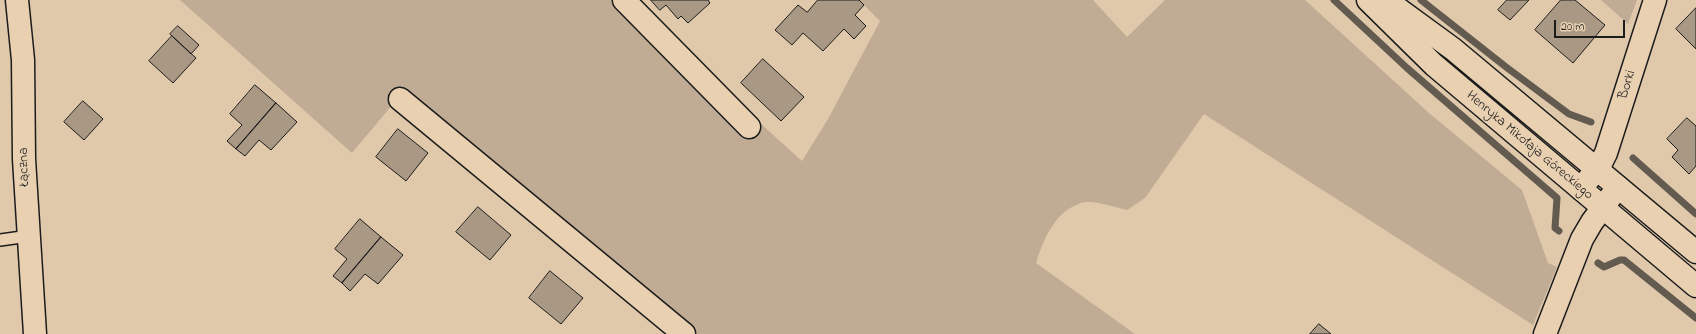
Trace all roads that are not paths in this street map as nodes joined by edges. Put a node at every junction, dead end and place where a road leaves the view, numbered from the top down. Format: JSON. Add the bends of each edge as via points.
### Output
{"nodes":[{"id":1,"x":17,"y":0,"type":"edge"},
{"id":2,"x":624,"y":0,"type":"edge"},
{"id":3,"x":1368,"y":0,"type":"edge"},
{"id":4,"x":1386,"y":0,"type":"edge"},
{"id":5,"x":1655,"y":0,"type":"edge"},
{"id":6,"x":400,"y":99,"type":"dead end"},
{"id":7,"x":749,"y":127,"type":"dead end"},
{"id":8,"x":1596,"y":169,"type":"junction"},
{"id":9,"x":1618,"y":187,"type":"junction"},
{"id":10,"x":1581,"y":189,"type":"junction"},
{"id":11,"x":1602,"y":207,"type":"junction"},
{"id":12,"x":29,"y":236,"type":"junction"},
{"id":13,"x":0,"y":240,"type":"edge"},
{"id":14,"x":1696,"y":252,"type":"edge"},
{"id":15,"x":1696,"y":286,"type":"edge"},
{"id":16,"x":1551,"y":331,"type":"edge"},
{"id":17,"x":35,"y":334,"type":"edge"},
{"id":18,"x":684,"y":334,"type":"edge"}],
"edges":[{"from":1,"to":12,"type":"street","name":"Łączna","via":[[23,60],[24,159]]},
{"from":2,"to":7,"type":"street"},
{"from":3,"to":10,"type":"street","name":"Henryka Mikołaja Góreckiego","via":[[1427,59]]},
{"from":4,"to":8,"type":"street","name":"Henryka Mikołaja Góreckiego","via":[[1453,49]]},
{"from":5,"to":8,"type":"street","name":"Borki","via":[[1606,153]]},
{"from":6,"to":18,"type":"street"},
{"from":8,"to":9,"type":"street","name":"Henryka Mikołaja Góreckiego"},
{"from":8,"to":10,"type":"street","name":"Borki"},
{"from":9,"to":11,"type":"street"},
{"from":9,"to":14,"type":"street","name":"Henryka Mikołaja Góreckiego"},
{"from":10,"to":11,"type":"street","name":"Henryka Mikołaja Góreckiego"},
{"from":11,"to":15,"type":"street","name":"Henryka Mikołaja Góreckiego"},
{"from":11,"to":16,"type":"street","via":[[1582,239]]},
{"from":12,"to":13,"type":"lane"},
{"from":12,"to":17,"type":"street","name":"Łączna"}]}
